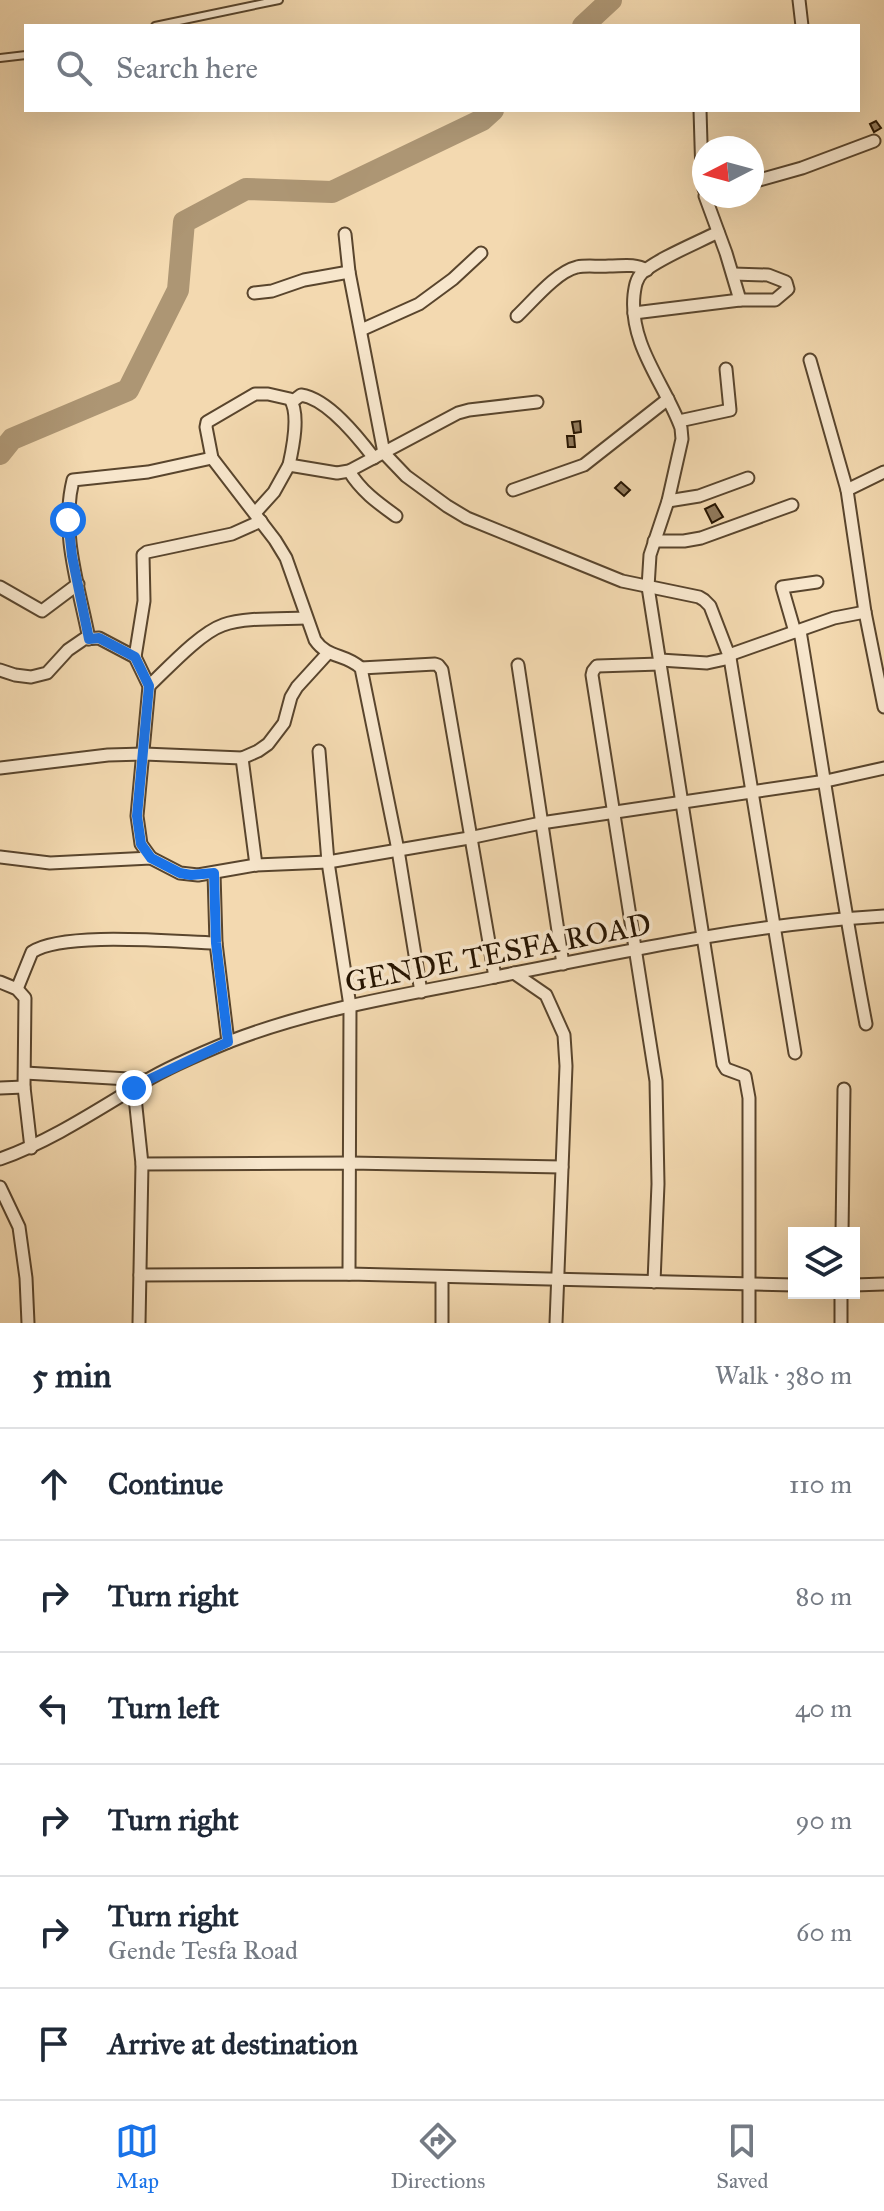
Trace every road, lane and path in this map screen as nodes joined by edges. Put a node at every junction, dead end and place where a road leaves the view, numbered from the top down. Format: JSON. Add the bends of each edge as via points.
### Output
{"nodes":[{"id":1,"x":279,"y":0,"type":"edge"},
{"id":2,"x":799,"y":0,"type":"edge"},
{"id":3,"x":165,"y":24,"type":"edge"},
{"id":4,"x":802,"y":24,"type":"edge"},
{"id":5,"x":24,"y":55,"type":"edge"},
{"id":6,"x":0,"y":58,"type":"edge"},
{"id":7,"x":700,"y":112,"type":"edge"},
{"id":8,"x":701,"y":136,"type":"edge"},
{"id":9,"x":874,"y":141,"type":"dead end"},
{"id":10,"x":764,"y":179,"type":"edge"},
{"id":11,"x":709,"y":208,"type":"edge"},
{"id":12,"x":718,"y":232,"type":"junction"},
{"id":13,"x":345,"y":234,"type":"dead end"},
{"id":14,"x":481,"y":253,"type":"dead end"},
{"id":15,"x":647,"y":270,"type":"junction"},
{"id":16,"x":349,"y":272,"type":"junction"},
{"id":17,"x":733,"y":274,"type":"junction"},
{"id":18,"x":254,"y":293,"type":"dead end"},
{"id":19,"x":740,"y":300,"type":"junction"},
{"id":20,"x":634,"y":313,"type":"junction"},
{"id":21,"x":517,"y":316,"type":"dead end"},
{"id":22,"x":361,"y":330,"type":"junction"},
{"id":23,"x":810,"y":360,"type":"dead end"},
{"id":24,"x":726,"y":369,"type":"dead end"},
{"id":25,"x":668,"y":399,"type":"junction"},
{"id":26,"x":293,"y":401,"type":"junction"},
{"id":27,"x":537,"y":402,"type":"dead end"},
{"id":28,"x":679,"y":421,"type":"junction"},
{"id":29,"x":379,"y":455,"type":"junction"},
{"id":30,"x":212,"y":458,"type":"junction"},
{"id":31,"x":289,"y":465,"type":"junction"},
{"id":32,"x":349,"y":471,"type":"junction"},
{"id":33,"x":884,"y":472,"type":"edge"},
{"id":34,"x":748,"y":478,"type":"dead end"},
{"id":35,"x":513,"y":490,"type":"dead end"},
{"id":36,"x":847,"y":490,"type":"junction"},
{"id":37,"x":668,"y":501,"type":"junction"},
{"id":38,"x":792,"y":505,"type":"dead end"},
{"id":39,"x":396,"y":516,"type":"dead end"},
{"id":40,"x":258,"y":517,"type":"junction"},
{"id":41,"x":654,"y":541,"type":"junction"},
{"id":42,"x":817,"y":582,"type":"dead end"},
{"id":43,"x":78,"y":584,"type":"junction"},
{"id":44,"x":0,"y":587,"type":"edge"},
{"id":45,"x":648,"y":587,"type":"junction"},
{"id":46,"x":865,"y":612,"type":"junction"},
{"id":47,"x":306,"y":618,"type":"junction"},
{"id":48,"x":797,"y":631,"type":"junction"},
{"id":49,"x":89,"y":639,"type":"junction"},
{"id":50,"x":328,"y":653,"type":"junction"},
{"id":51,"x":730,"y":656,"type":"junction"},
{"id":52,"x":135,"y":657,"type":"junction"},
{"id":53,"x":660,"y":662,"type":"junction"},
{"id":54,"x":518,"y":665,"type":"dead end"},
{"id":55,"x":361,"y":668,"type":"junction"},
{"id":56,"x":0,"y":670,"type":"edge"},
{"id":57,"x":149,"y":686,"type":"junction"},
{"id":58,"x":884,"y":707,"type":"edge"},
{"id":59,"x":319,"y":751,"type":"dead end"},
{"id":60,"x":144,"y":754,"type":"junction"},
{"id":61,"x":242,"y":758,"type":"junction"},
{"id":62,"x":0,"y":768,"type":"edge"},
{"id":63,"x":884,"y":768,"type":"edge"},
{"id":64,"x":826,"y":781,"type":"junction"},
{"id":65,"x":753,"y":792,"type":"junction"},
{"id":66,"x":683,"y":803,"type":"junction"},
{"id":67,"x":613,"y":812,"type":"junction"},
{"id":68,"x":541,"y":823,"type":"junction"},
{"id":69,"x":469,"y":838,"type":"junction"},
{"id":70,"x":398,"y":850,"type":"junction"},
{"id":71,"x":0,"y":857,"type":"edge"},
{"id":72,"x":151,"y":858,"type":"junction"},
{"id":73,"x":328,"y":862,"type":"junction"},
{"id":74,"x":256,"y":865,"type":"junction"},
{"id":75,"x":214,"y":873,"type":"junction"},
{"id":76,"x":884,"y":916,"type":"edge"},
{"id":77,"x":846,"y":918,"type":"junction"},
{"id":78,"x":774,"y":927,"type":"junction"},
{"id":79,"x":703,"y":938,"type":"junction"},
{"id":80,"x":216,"y":943,"type":"junction"},
{"id":81,"x":635,"y":949,"type":"junction"},
{"id":82,"x":563,"y":964,"type":"junction"},
{"id":83,"x":514,"y":973,"type":"junction"},
{"id":84,"x":495,"y":977,"type":"junction"},
{"id":85,"x":0,"y":982,"type":"edge"},
{"id":86,"x":17,"y":989,"type":"junction"},
{"id":87,"x":421,"y":992,"type":"junction"},
{"id":88,"x":350,"y":1006,"type":"junction"},
{"id":89,"x":866,"y":1024,"type":"dead end"},
{"id":90,"x":228,"y":1042,"type":"junction"},
{"id":91,"x":795,"y":1053,"type":"dead end"},
{"id":92,"x":25,"y":1073,"type":"junction"},
{"id":93,"x":146,"y":1081,"type":"junction"},
{"id":94,"x":24,"y":1087,"type":"junction"},
{"id":95,"x":0,"y":1088,"type":"edge"},
{"id":96,"x":134,"y":1088,"type":"junction"},
{"id":97,"x":844,"y":1089,"type":"dead end"},
{"id":98,"x":31,"y":1148,"type":"junction"},
{"id":99,"x":0,"y":1159,"type":"edge"},
{"id":100,"x":350,"y":1163,"type":"junction"},
{"id":101,"x":142,"y":1164,"type":"junction"},
{"id":102,"x":562,"y":1167,"type":"junction"},
{"id":103,"x":0,"y":1187,"type":"edge"},
{"id":104,"x":842,"y":1227,"type":"edge"},
{"id":105,"x":349,"y":1274,"type":"junction"},
{"id":106,"x":140,"y":1275,"type":"junction"},
{"id":107,"x":442,"y":1277,"type":"junction"},
{"id":108,"x":557,"y":1280,"type":"junction"},
{"id":109,"x":654,"y":1282,"type":"junction"},
{"id":110,"x":884,"y":1284,"type":"edge"},
{"id":111,"x":749,"y":1285,"type":"junction"},
{"id":112,"x":788,"y":1285,"type":"edge"},
{"id":113,"x":860,"y":1285,"type":"edge"},
{"id":114,"x":841,"y":1299,"type":"edge"},
{"id":115,"x":28,"y":1323,"type":"edge"},
{"id":116,"x":139,"y":1323,"type":"edge"},
{"id":117,"x":442,"y":1323,"type":"edge"},
{"id":118,"x":556,"y":1323,"type":"edge"},
{"id":119,"x":749,"y":1323,"type":"edge"},
{"id":120,"x":841,"y":1323,"type":"edge"}],
"edges":[{"from":1,"to":3,"type":"lane"},
{"from":2,"to":4,"type":"street"},
{"from":5,"to":6,"type":"lane"},
{"from":7,"to":8,"type":"street"},
{"from":9,"to":10,"type":"street"},
{"from":11,"to":12,"type":"street"},
{"from":12,"to":15,"type":"street"},
{"from":12,"to":17,"type":"street"},
{"from":13,"to":16,"type":"street"},
{"from":14,"to":22,"type":"street","via":[[419,304]]},
{"from":15,"to":20,"type":"street","via":[[636,283]]},
{"from":15,"to":21,"type":"street","via":[[629,265],[578,267],[558,277]]},
{"from":16,"to":18,"type":"street"},
{"from":16,"to":22,"type":"street"},
{"from":17,"to":19,"type":"street"},
{"from":17,"to":19,"type":"street","via":[[768,275],[786,282],[788,289],[775,300]]},
{"from":19,"to":20,"type":"street"},
{"from":20,"to":25,"type":"street","via":[[643,350]]},
{"from":22,"to":29,"type":"street"},
{"from":23,"to":36,"type":"street"},
{"from":24,"to":28,"type":"street","via":[[730,410]]},
{"from":25,"to":28,"type":"street"},
{"from":25,"to":35,"type":"street","via":[[584,465]]},
{"from":26,"to":29,"type":"street","via":[[309,396]]},
{"from":26,"to":30,"type":"street","via":[[255,394],[207,422]]},
{"from":26,"to":31,"type":"street"},
{"from":27,"to":29,"type":"street","via":[[458,413]]},
{"from":28,"to":37,"type":"street","via":[[682,439]]},
{"from":29,"to":32,"type":"street"},
{"from":29,"to":45,"type":"street","via":[[467,518],[607,576]]},
{"from":30,"to":40,"type":"street"},
{"from":30,"to":43,"type":"street","via":[[73,480],[68,520]]},
{"from":31,"to":32,"type":"street"},
{"from":31,"to":40,"type":"street"},
{"from":32,"to":39,"type":"street","via":[[372,499]]},
{"from":33,"to":36,"type":"street"},
{"from":34,"to":37,"type":"street"},
{"from":36,"to":46,"type":"street"},
{"from":37,"to":41,"type":"street"},
{"from":38,"to":41,"type":"street","via":[[701,538]]},
{"from":40,"to":47,"type":"street","via":[[286,558]]},
{"from":40,"to":52,"type":"street","via":[[232,534],[143,555],[144,601]]},
{"from":41,"to":45,"type":"street"},
{"from":42,"to":48,"type":"street","via":[[782,587]]},
{"from":43,"to":44,"type":"street","via":[[42,611]]},
{"from":43,"to":49,"type":"street"},
{"from":45,"to":51,"type":"street","via":[[704,600]]},
{"from":45,"to":53,"type":"street"},
{"from":46,"to":48,"type":"street"},
{"from":46,"to":58,"type":"street"},
{"from":47,"to":50,"type":"street","via":[[315,640]]},
{"from":47,"to":57,"type":"street","via":[[222,625]]},
{"from":48,"to":51,"type":"street"},
{"from":48,"to":64,"type":"street"},
{"from":49,"to":52,"type":"street","via":[[99,638]]},
{"from":49,"to":56,"type":"street","via":[[68,650],[47,673],[31,677]]},
{"from":50,"to":55,"type":"street"},
{"from":50,"to":61,"type":"street","via":[[297,687],[284,723],[268,744]]},
{"from":51,"to":53,"type":"street","via":[[707,663]]},
{"from":51,"to":65,"type":"street"},
{"from":52,"to":57,"type":"street"},
{"from":53,"to":66,"type":"street"},
{"from":53,"to":67,"type":"street","via":[[597,666],[593,671]]},
{"from":54,"to":68,"type":"street"},
{"from":55,"to":69,"type":"street","via":[[438,665]]},
{"from":55,"to":70,"type":"street"},
{"from":57,"to":60,"type":"street"},
{"from":59,"to":73,"type":"street"},
{"from":60,"to":61,"type":"street"},
{"from":60,"to":62,"type":"street"},
{"from":60,"to":72,"type":"street","via":[[137,816],[141,844]]},
{"from":61,"to":74,"type":"street"},
{"from":63,"to":64,"type":"street"},
{"from":64,"to":65,"type":"street"},
{"from":64,"to":77,"type":"street"},
{"from":65,"to":66,"type":"street"},
{"from":65,"to":78,"type":"street"},
{"from":66,"to":67,"type":"street"},
{"from":66,"to":79,"type":"street"},
{"from":67,"to":68,"type":"street"},
{"from":67,"to":81,"type":"street"},
{"from":68,"to":69,"type":"street"},
{"from":68,"to":82,"type":"street"},
{"from":69,"to":70,"type":"street"},
{"from":69,"to":84,"type":"street"},
{"from":70,"to":73,"type":"street"},
{"from":70,"to":87,"type":"street"},
{"from":71,"to":72,"type":"street","via":[[50,863]]},
{"from":72,"to":75,"type":"street","via":[[180,873]]},
{"from":73,"to":74,"type":"street"},
{"from":73,"to":88,"type":"street"},
{"from":74,"to":75,"type":"street"},
{"from":75,"to":80,"type":"street"},
{"from":76,"to":77,"type":"street","name":"GENDE TESFA ROAD"},
{"from":77,"to":78,"type":"street","name":"GENDE TESFA ROAD"},
{"from":77,"to":89,"type":"street"},
{"from":78,"to":79,"type":"street","name":"GENDE TESFA ROAD"},
{"from":78,"to":91,"type":"street"},
{"from":79,"to":81,"type":"street","name":"GENDE TESFA ROAD"},
{"from":79,"to":111,"type":"street","via":[[723,1064],[747,1082]]},
{"from":80,"to":86,"type":"street","via":[[45,945],[32,952]]},
{"from":80,"to":90,"type":"street"},
{"from":81,"to":82,"type":"street","name":"GENDE TESFA ROAD"},
{"from":81,"to":109,"type":"street","via":[[656,1081]]},
{"from":82,"to":83,"type":"street","name":"GENDE TESFA ROAD"},
{"from":83,"to":84,"type":"street","name":"GENDE TESFA ROAD"},
{"from":83,"to":102,"type":"street","via":[[546,995],[564,1035]]},
{"from":84,"to":87,"type":"street","name":"GENDE TESFA ROAD"},
{"from":85,"to":86,"type":"street"},
{"from":86,"to":92,"type":"street","via":[[25,998]]},
{"from":87,"to":88,"type":"street","name":"GENDE TESFA ROAD"},
{"from":88,"to":90,"type":"street","name":"GENDE TESFA ROAD"},
{"from":88,"to":100,"type":"street"},
{"from":90,"to":93,"type":"street","name":"GENDE TESFA ROAD"},
{"from":92,"to":93,"type":"street"},
{"from":92,"to":94,"type":"street"},
{"from":93,"to":96,"type":"street","name":"GENDE TESFA ROAD"},
{"from":94,"to":95,"type":"street"},
{"from":94,"to":98,"type":"street"},
{"from":96,"to":98,"type":"street","name":"GENDE TESFA ROAD"},
{"from":96,"to":101,"type":"street"},
{"from":97,"to":104,"type":"street"},
{"from":98,"to":99,"type":"street","name":"GENDE TESFA ROAD"},
{"from":100,"to":101,"type":"street"},
{"from":100,"to":102,"type":"street"},
{"from":100,"to":105,"type":"street"},
{"from":101,"to":106,"type":"street"},
{"from":102,"to":108,"type":"street"},
{"from":103,"to":115,"type":"street","via":[[19,1227]]},
{"from":105,"to":106,"type":"street"},
{"from":105,"to":107,"type":"street"},
{"from":106,"to":116,"type":"street"},
{"from":107,"to":108,"type":"street"},
{"from":107,"to":117,"type":"street"},
{"from":108,"to":109,"type":"street"},
{"from":108,"to":118,"type":"street"},
{"from":109,"to":111,"type":"street"},
{"from":110,"to":113,"type":"street"},
{"from":111,"to":112,"type":"street"},
{"from":111,"to":119,"type":"street"},
{"from":114,"to":120,"type":"street"}]}
